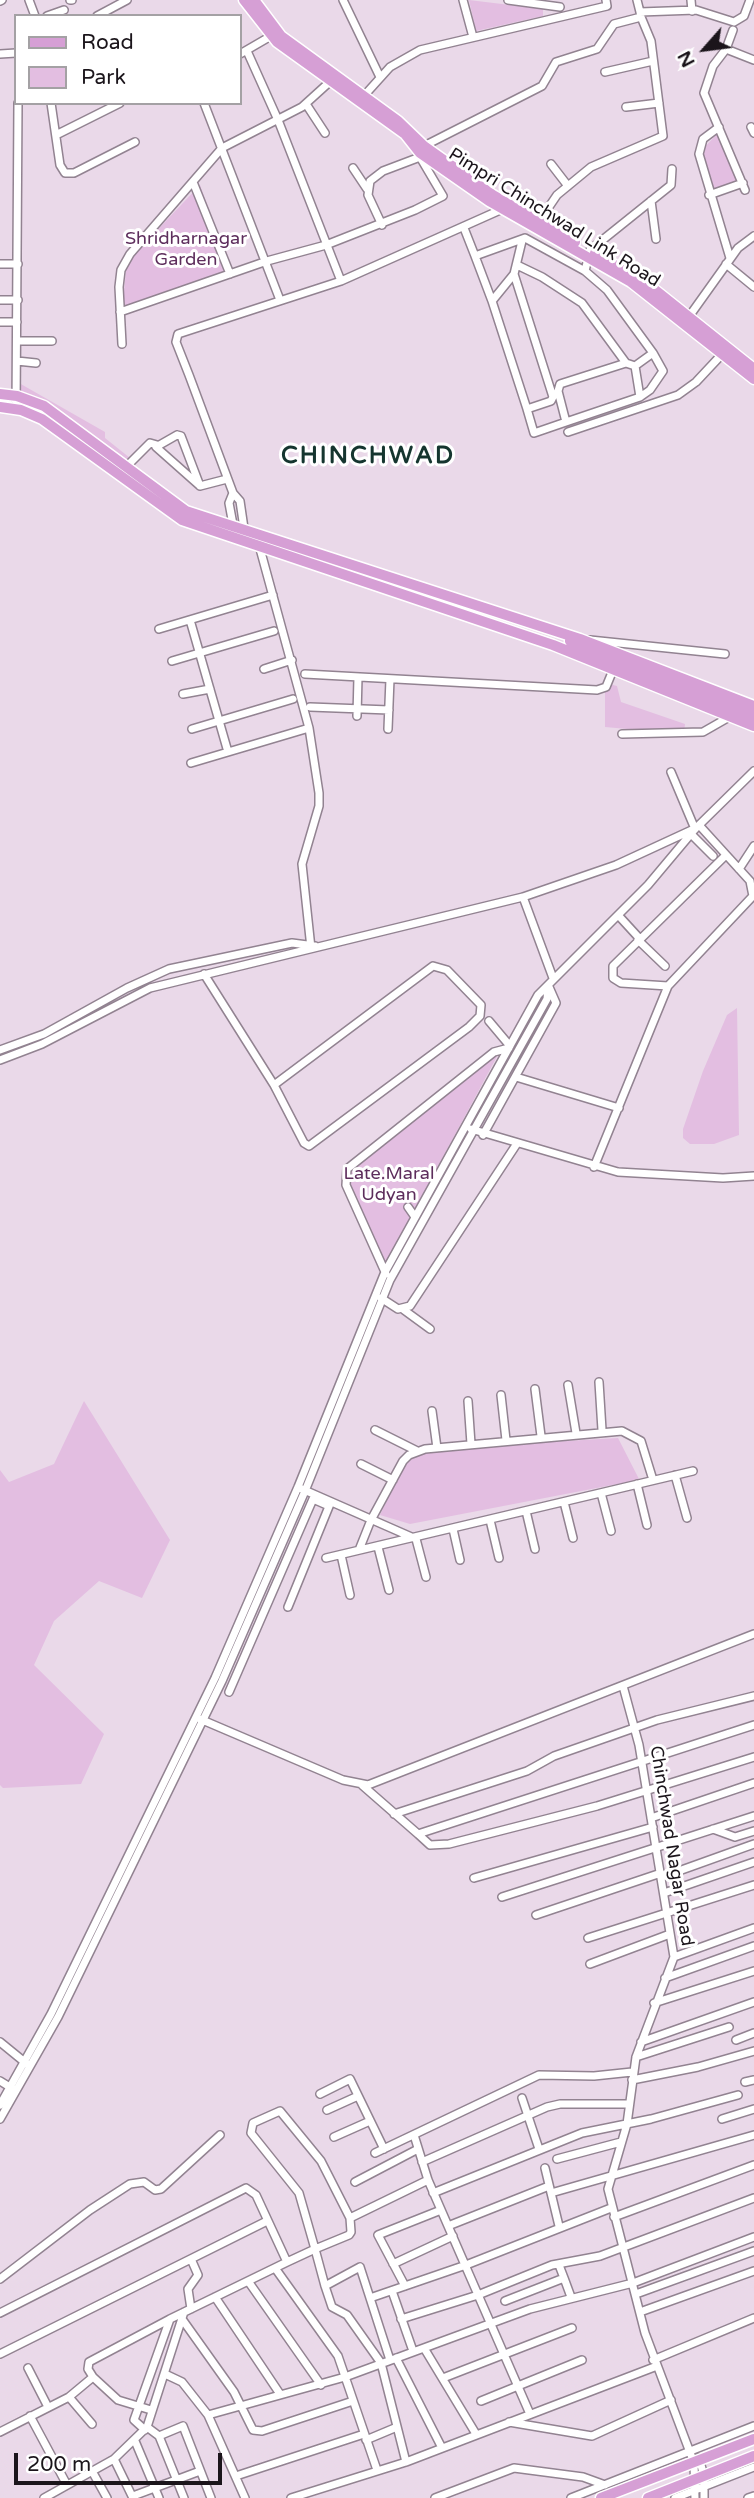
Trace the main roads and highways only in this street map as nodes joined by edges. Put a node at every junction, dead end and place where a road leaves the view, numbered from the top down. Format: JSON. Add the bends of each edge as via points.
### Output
{"nodes":[{"id":1,"x":244,"y":0,"type":"edge"},
{"id":2,"x":254,"y":0,"type":"edge"},
{"id":3,"x":334,"y":78,"type":"junction"},
{"id":4,"x":725,"y":351,"type":"junction"},
{"id":5,"x":754,"y":369,"type":"edge"},
{"id":6,"x":754,"y":379,"type":"edge"},
{"id":7,"x":0,"y":394,"type":"edge"},
{"id":8,"x":0,"y":407,"type":"edge"},
{"id":9,"x":492,"y":610,"type":"junction"},
{"id":10,"x":489,"y":624,"type":"junction"},
{"id":11,"x":578,"y":642,"type":"junction"},
{"id":12,"x":553,"y":645,"type":"junction"},
{"id":13,"x":754,"y":706,"type":"edge"},
{"id":14,"x":754,"y":716,"type":"edge"},
{"id":15,"x":754,"y":726,"type":"edge"},
{"id":16,"x":754,"y":2439,"type":"edge"},
{"id":17,"x":754,"y":2456,"type":"edge"},
{"id":18,"x":699,"y":2486,"type":"edge"},
{"id":19,"x":601,"y":2498,"type":"edge"},
{"id":20,"x":648,"y":2498,"type":"edge"}],
"edges":[{"from":1,"to":3,"type":"main road","name":"Pimpri Chinchwad Link Road","via":[[271,36]]},
{"from":2,"to":3,"type":"main road","name":"Pimpri Chinchwad Link Road","via":[[281,36]]},
{"from":3,"to":4,"type":"main road","name":"Pimpri Chinchwad Link Road","via":[[421,152],[508,207],[635,276]]},
{"from":4,"to":5,"type":"main road","name":"Pimpri Chinchwad Link Road"},
{"from":4,"to":6,"type":"main road","name":"Pimpri Chinchwad Link Road"},
{"from":7,"to":9,"type":"main road","via":[[52,411],[175,506]]},
{"from":8,"to":10,"type":"main road","via":[[42,419],[170,514]]},
{"from":9,"to":10,"type":"main road"},
{"from":9,"to":11,"type":"main road"},
{"from":10,"to":12,"type":"main road"},
{"from":11,"to":12,"type":"main road"},
{"from":11,"to":13,"type":"main road"},
{"from":11,"to":14,"type":"main road"},
{"from":12,"to":15,"type":"main road"},
{"from":16,"to":19,"type":"main road"},
{"from":17,"to":18,"type":"main road"},
{"from":18,"to":20,"type":"main road"}]}
